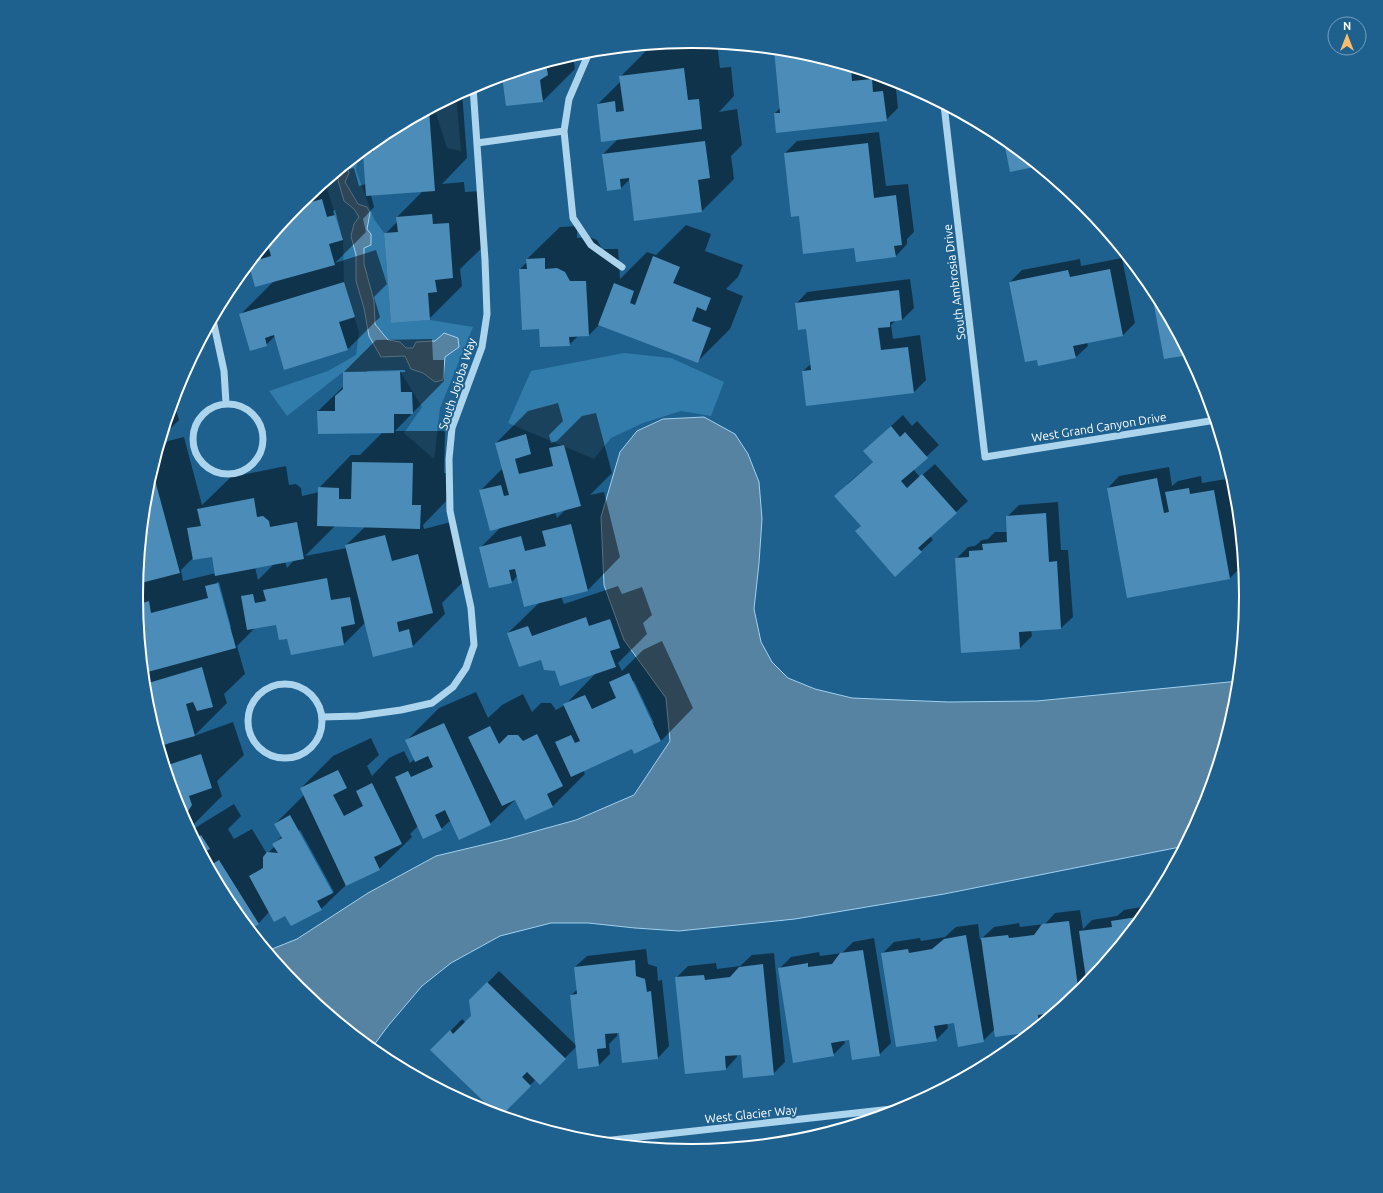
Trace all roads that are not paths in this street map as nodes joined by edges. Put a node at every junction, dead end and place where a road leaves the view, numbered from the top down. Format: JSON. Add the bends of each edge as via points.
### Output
{"nodes":[{"id":1,"x":586,"y":59,"type":"edge"},
{"id":2,"x":473,"y":94,"type":"edge"},
{"id":3,"x":945,"y":110,"type":"edge"},
{"id":4,"x":564,"y":131,"type":"junction"},
{"id":5,"x":477,"y":144,"type":"junction"},
{"id":6,"x":622,"y":267,"type":"dead end"},
{"id":7,"x":214,"y":326,"type":"edge"},
{"id":8,"x":226,"y":403,"type":"junction"},
{"id":9,"x":1211,"y":421,"type":"edge"},
{"id":10,"x":985,"y":457,"type":"joint"},
{"id":11,"x":322,"y":718,"type":"junction"},
{"id":12,"x":887,"y":1109,"type":"edge"},
{"id":13,"x":617,"y":1139,"type":"edge"}],
"edges":[{"from":1,"to":4,"type":"street","via":[[569,99]]},
{"from":2,"to":5,"type":"street","name":"South Jojoba Way"},
{"from":3,"to":10,"type":"street","name":"South Ambrosia Drive"},
{"from":4,"to":5,"type":"street"},
{"from":4,"to":6,"type":"street","via":[[573,218],[591,245]]},
{"from":5,"to":11,"type":"street","name":"South Jojoba Way","via":[[487,314],[482,347],[452,428],[449,459],[450,510],[471,608],[474,645],[462,675],[453,687],[432,703],[358,716]]},
{"from":7,"to":8,"type":"street","via":[[224,371]]},
{"from":8,"to":8,"type":"street","via":[[214,406],[197,422],[193,446],[197,457],[205,466],[215,472],[238,473],[249,468],[257,460],[263,450],[264,438],[262,427],[248,409]]},
{"from":9,"to":10,"type":"street","name":"West Grand Canyon Drive"},
{"from":11,"to":11,"type":"street","via":[[319,706],[302,688],[278,685],[267,689],[258,697],[248,719],[254,741],[262,750],[282,758],[293,758],[303,754],[315,743],[322,728]]},
{"from":12,"to":13,"type":"street","name":"West Glacier Way"}]}
